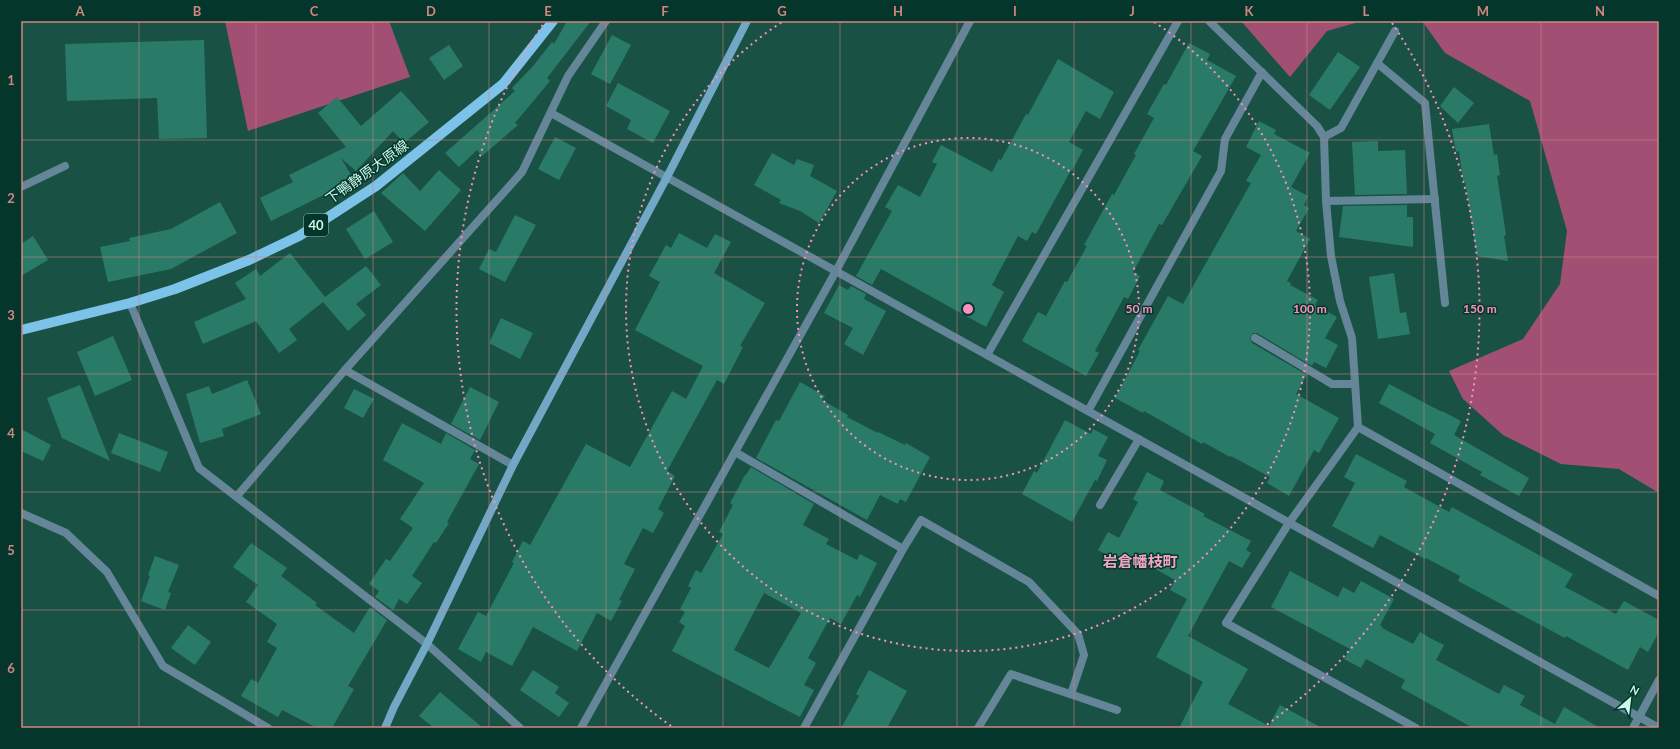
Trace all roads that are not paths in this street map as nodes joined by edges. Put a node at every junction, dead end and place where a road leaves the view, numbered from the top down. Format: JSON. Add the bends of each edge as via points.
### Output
{"nodes":[{"id":1,"x":553,"y":21,"type":"edge"},
{"id":2,"x":606,"y":21,"type":"edge"},
{"id":3,"x":747,"y":21,"type":"edge"},
{"id":4,"x":970,"y":21,"type":"edge"},
{"id":5,"x":1178,"y":21,"type":"edge"},
{"id":6,"x":1209,"y":21,"type":"edge"},
{"id":7,"x":1395,"y":31,"type":"dead end"},
{"id":8,"x":1377,"y":63,"type":"junction"},
{"id":9,"x":1262,"y":72,"type":"junction"},
{"id":10,"x":551,"y":113,"type":"junction"},
{"id":11,"x":1324,"y":137,"type":"junction"},
{"id":12,"x":65,"y":166,"type":"dead end"},
{"id":13,"x":667,"y":177,"type":"junction"},
{"id":14,"x":21,"y":187,"type":"edge"},
{"id":15,"x":1435,"y":199,"type":"junction"},
{"id":16,"x":1326,"y":201,"type":"junction"},
{"id":17,"x":836,"y":271,"type":"junction"},
{"id":18,"x":130,"y":303,"type":"junction"},
{"id":19,"x":1445,"y":303,"type":"dead end"},
{"id":20,"x":21,"y":330,"type":"edge"},
{"id":21,"x":1255,"y":338,"type":"dead end"},
{"id":22,"x":987,"y":355,"type":"junction"},
{"id":23,"x":345,"y":370,"type":"junction"},
{"id":24,"x":1355,"y":384,"type":"junction"},
{"id":25,"x":1088,"y":411,"type":"junction"},
{"id":26,"x":1358,"y":427,"type":"junction"},
{"id":27,"x":1139,"y":439,"type":"junction"},
{"id":28,"x":735,"y":452,"type":"junction"},
{"id":29,"x":513,"y":465,"type":"junction"},
{"id":30,"x":237,"y":496,"type":"junction"},
{"id":31,"x":1100,"y":506,"type":"dead end"},
{"id":32,"x":21,"y":513,"type":"edge"},
{"id":33,"x":1289,"y":523,"type":"junction"},
{"id":34,"x":903,"y":549,"type":"junction"},
{"id":35,"x":1659,"y":596,"type":"edge"},
{"id":36,"x":427,"y":644,"type":"junction"},
{"id":37,"x":1659,"y":680,"type":"edge"},
{"id":38,"x":1071,"y":694,"type":"junction"},
{"id":39,"x":1117,"y":710,"type":"dead end"},
{"id":40,"x":1639,"y":717,"type":"junction"},
{"id":41,"x":268,"y":728,"type":"edge"},
{"id":42,"x":385,"y":728,"type":"edge"},
{"id":43,"x":520,"y":728,"type":"edge"},
{"id":44,"x":581,"y":728,"type":"edge"},
{"id":45,"x":804,"y":728,"type":"edge"},
{"id":46,"x":978,"y":728,"type":"edge"},
{"id":47,"x":1416,"y":728,"type":"edge"},
{"id":48,"x":1633,"y":728,"type":"edge"},
{"id":49,"x":1659,"y":728,"type":"edge"}],
"edges":[{"from":1,"to":18,"type":"main road","name":"下鴨静原大原線","number":"40","via":[[503,84],[376,186],[299,236],[249,260],[175,289]]},
{"from":2,"to":10,"type":"street","via":[[568,76]]},
{"from":3,"to":13,"type":"street"},
{"from":4,"to":17,"type":"street"},
{"from":5,"to":22,"type":"street"},
{"from":6,"to":9,"type":"street"},
{"from":7,"to":8,"type":"street"},
{"from":8,"to":11,"type":"street","via":[[1341,128]]},
{"from":8,"to":15,"type":"street","via":[[1426,103]]},
{"from":9,"to":11,"type":"street","via":[[1317,126]]},
{"from":9,"to":25,"type":"street","via":[[1225,139],[1221,172]]},
{"from":10,"to":13,"type":"street"},
{"from":10,"to":23,"type":"street","via":[[522,172]]},
{"from":11,"to":16,"type":"street"},
{"from":12,"to":14,"type":"street"},
{"from":13,"to":17,"type":"street"},
{"from":13,"to":29,"type":"street"},
{"from":15,"to":16,"type":"street"},
{"from":15,"to":19,"type":"street"},
{"from":16,"to":24,"type":"street","via":[[1331,256],[1338,294],[1352,338]]},
{"from":17,"to":22,"type":"street"},
{"from":17,"to":28,"type":"street"},
{"from":18,"to":20,"type":"main road","name":"下鴨静原大原線","number":"40"},
{"from":18,"to":30,"type":"street","via":[[199,468]]},
{"from":21,"to":24,"type":"street","via":[[1332,384]]},
{"from":22,"to":25,"type":"street"},
{"from":23,"to":29,"type":"street"},
{"from":23,"to":30,"type":"street"},
{"from":24,"to":26,"type":"street"},
{"from":25,"to":27,"type":"street"},
{"from":26,"to":33,"type":"street"},
{"from":26,"to":35,"type":"street"},
{"from":27,"to":31,"type":"street"},
{"from":27,"to":33,"type":"street"},
{"from":28,"to":34,"type":"street"},
{"from":28,"to":44,"type":"street"},
{"from":29,"to":36,"type":"street"},
{"from":30,"to":36,"type":"street"},
{"from":32,"to":41,"type":"street","via":[[66,533],[107,572],[163,666]]},
{"from":33,"to":40,"type":"street"},
{"from":33,"to":47,"type":"street","via":[[1226,623]]},
{"from":34,"to":38,"type":"street","via":[[921,520],[1029,582],[1078,634],[1084,655]]},
{"from":34,"to":45,"type":"street"},
{"from":36,"to":42,"type":"street"},
{"from":36,"to":43,"type":"street"},
{"from":37,"to":40,"type":"street"},
{"from":38,"to":39,"type":"street"},
{"from":38,"to":46,"type":"street","via":[[1011,674]]},
{"from":40,"to":48,"type":"street"},
{"from":40,"to":49,"type":"street"}]}
